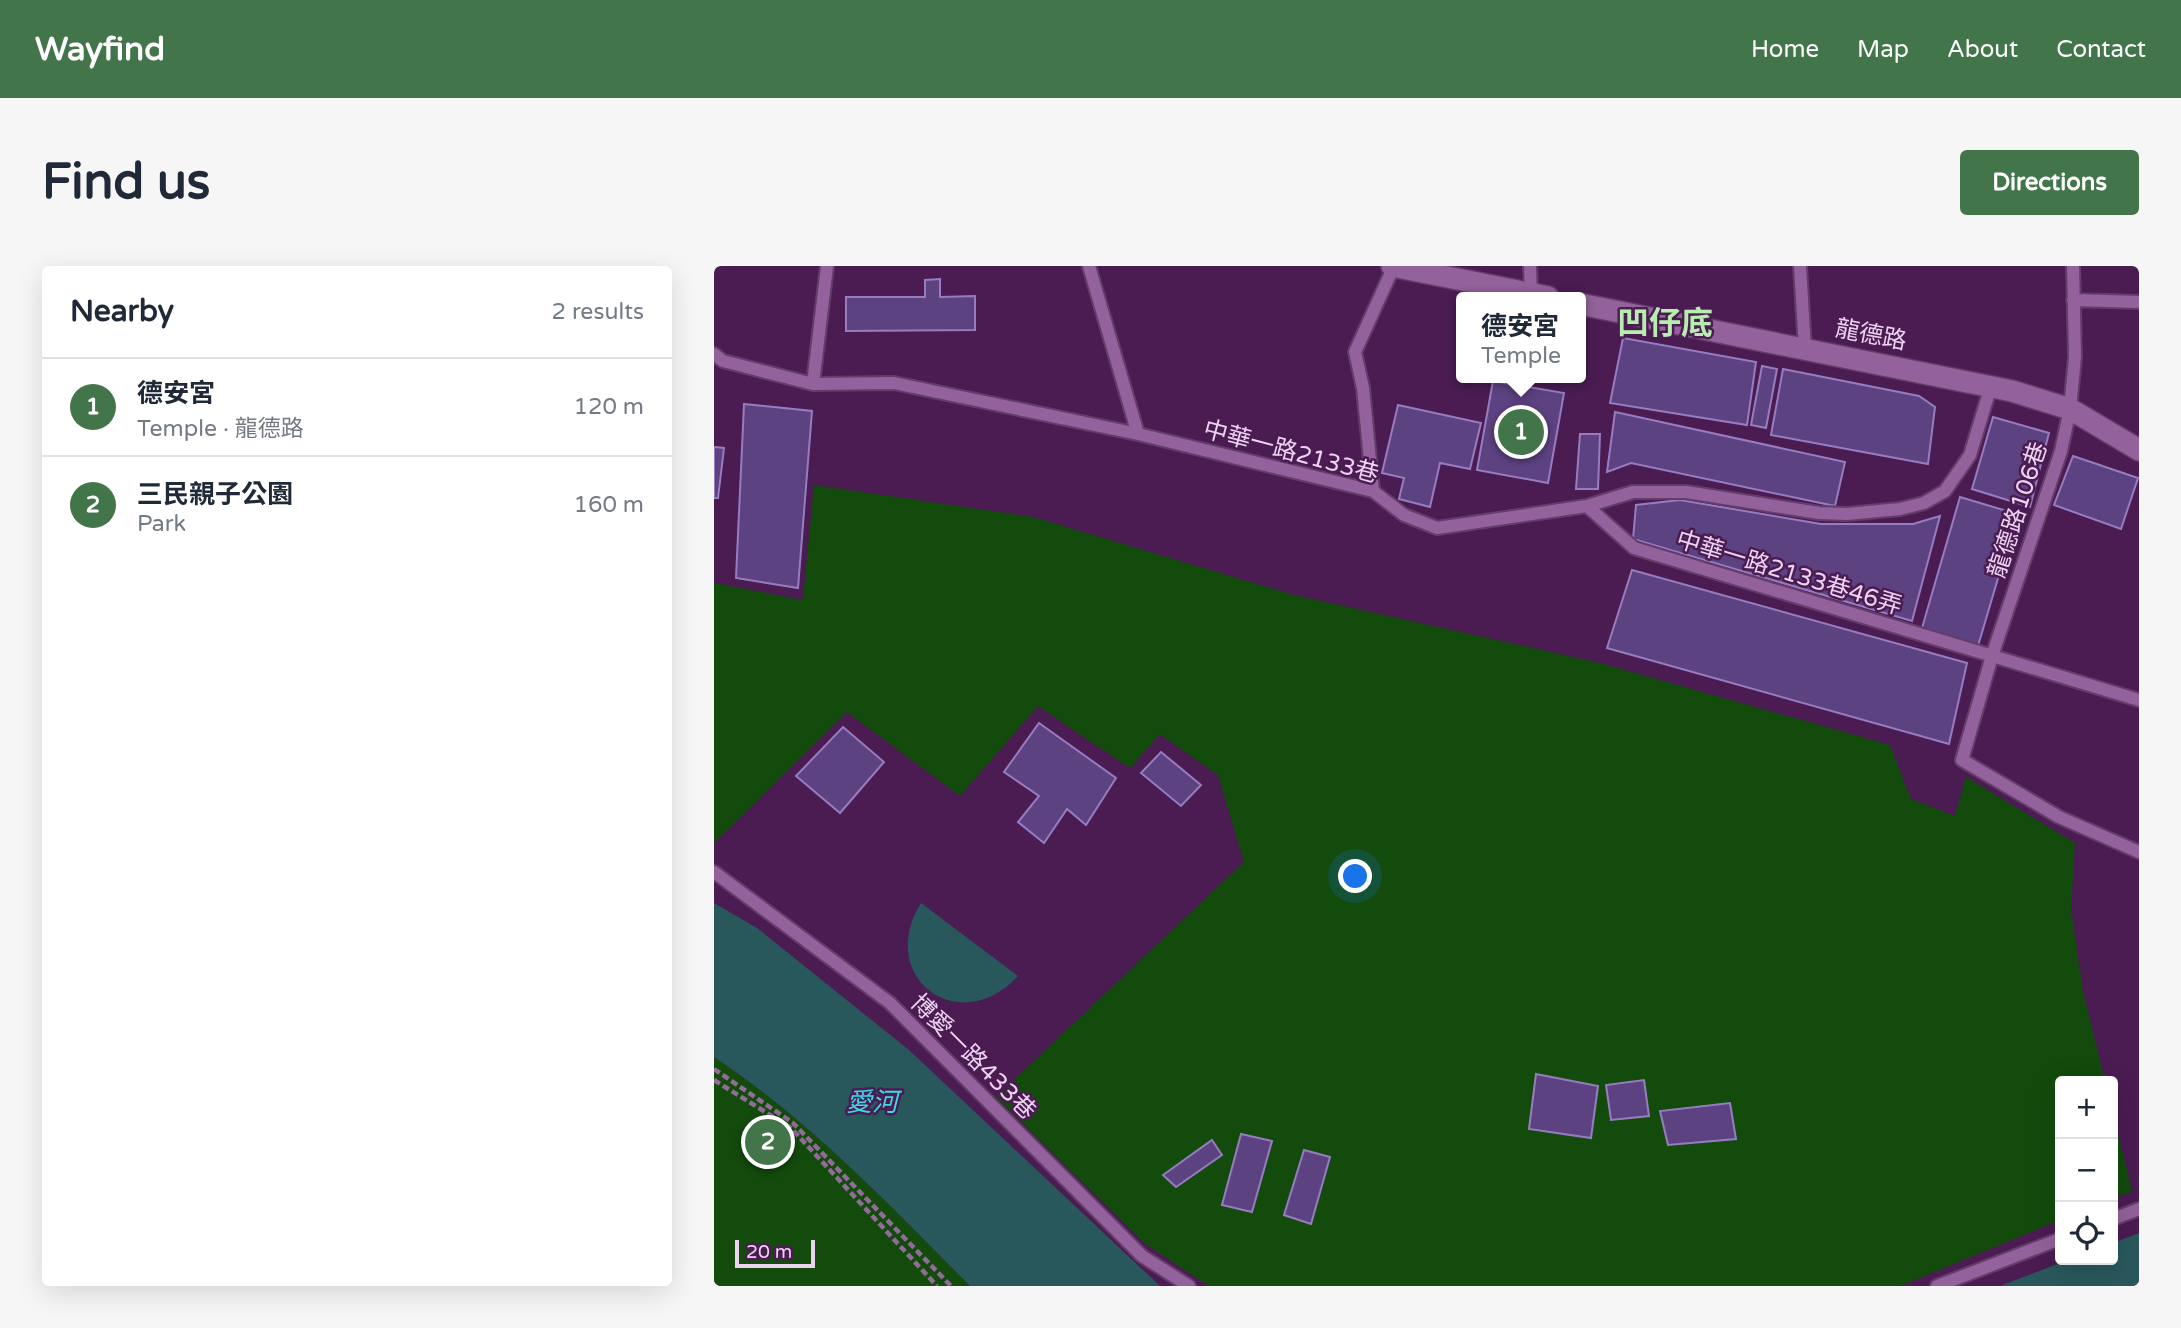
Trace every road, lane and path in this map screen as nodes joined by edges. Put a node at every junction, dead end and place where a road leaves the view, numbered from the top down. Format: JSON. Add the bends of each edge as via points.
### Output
{"nodes":[{"id":1,"x":827,"y":266,"type":"edge"},
{"id":2,"x":1090,"y":266,"type":"edge"},
{"id":3,"x":1393,"y":266,"type":"edge"},
{"id":4,"x":1530,"y":266,"type":"edge"},
{"id":5,"x":1800,"y":266,"type":"edge"},
{"id":6,"x":2073,"y":266,"type":"edge"},
{"id":7,"x":1524,"y":292,"type":"edge"},
{"id":8,"x":1538,"y":292,"type":"edge"},
{"id":9,"x":2073,"y":300,"type":"junction"},
{"id":10,"x":2139,"y":302,"type":"edge"},
{"id":11,"x":1586,"y":305,"type":"edge"},
{"id":12,"x":1805,"y":349,"type":"junction"},
{"id":13,"x":714,"y":354,"type":"edge"},
{"id":14,"x":813,"y":384,"type":"junction"},
{"id":15,"x":1991,"y":386,"type":"junction"},
{"id":16,"x":2070,"y":409,"type":"junction"},
{"id":17,"x":1138,"y":434,"type":"junction"},
{"id":18,"x":2139,"y":450,"type":"edge"},
{"id":19,"x":1373,"y":491,"type":"junction"},
{"id":20,"x":1587,"y":506,"type":"junction"},
{"id":21,"x":1992,"y":656,"type":"junction"},
{"id":22,"x":2139,"y":700,"type":"edge"},
{"id":23,"x":2139,"y":852,"type":"edge"},
{"id":24,"x":714,"y":872,"type":"edge"},
{"id":25,"x":714,"y":1069,"type":"edge"},
{"id":26,"x":714,"y":1080,"type":"edge"},
{"id":27,"x":2139,"y":1209,"type":"edge"},
{"id":28,"x":2118,"y":1217,"type":"edge"},
{"id":29,"x":2055,"y":1240,"type":"edge"},
{"id":30,"x":937,"y":1286,"type":"edge"},
{"id":31,"x":951,"y":1286,"type":"edge"},
{"id":32,"x":1189,"y":1286,"type":"edge"},
{"id":33,"x":1937,"y":1286,"type":"edge"}],
"edges":[{"from":1,"to":14,"type":"lane"},
{"from":2,"to":17,"type":"lane"},
{"from":3,"to":7,"type":"street"},
{"from":3,"to":19,"type":"lane","via":[[1354,352],[1363,388]]},
{"from":4,"to":8,"type":"lane"},
{"from":5,"to":12,"type":"lane"},
{"from":6,"to":9,"type":"lane","name":"龍德路106巷"},
{"from":9,"to":10,"type":"lane"},
{"from":9,"to":16,"type":"lane","name":"龍德路106巷","via":[[2075,357]]},
{"from":11,"to":12,"type":"street","name":"龍德路"},
{"from":12,"to":15,"type":"street","name":"龍德路"},
{"from":13,"to":14,"type":"lane","name":"中華一路2133巷","via":[[723,361]]},
{"from":14,"to":17,"type":"lane","name":"中華一路2133巷","via":[[894,383]]},
{"from":15,"to":16,"type":"street","name":"龍德路"},
{"from":15,"to":20,"type":"lane","name":"中華一路2133巷","via":[[1970,455],[1945,491],[1924,503],[1900,509],[1819,513],[1686,492],[1633,492]]},
{"from":16,"to":18,"type":"street","name":"龍德路"},
{"from":16,"to":21,"type":"lane","name":"龍德路106巷","via":[[2061,451]]},
{"from":17,"to":19,"type":"lane","name":"中華一路2133巷"},
{"from":19,"to":20,"type":"lane","name":"中華一路2133巷","via":[[1404,515],[1437,527]]},
{"from":20,"to":21,"type":"lane","name":"中華一路2133巷46弄","via":[[1634,548]]},
{"from":21,"to":22,"type":"lane","name":"中華一路2133巷46弄"},
{"from":21,"to":23,"type":"lane","name":"龍德路106巷","via":[[1962,760],[2059,817]]},
{"from":24,"to":32,"type":"lane","name":"博愛一路433巷","via":[[890,1003],[1142,1256]]},
{"from":25,"to":31,"type":"path","via":[[793,1123]]},
{"from":26,"to":30,"type":"path","via":[[791,1128]]},
{"from":27,"to":28,"type":"lane"},
{"from":29,"to":33,"type":"lane"}]}
